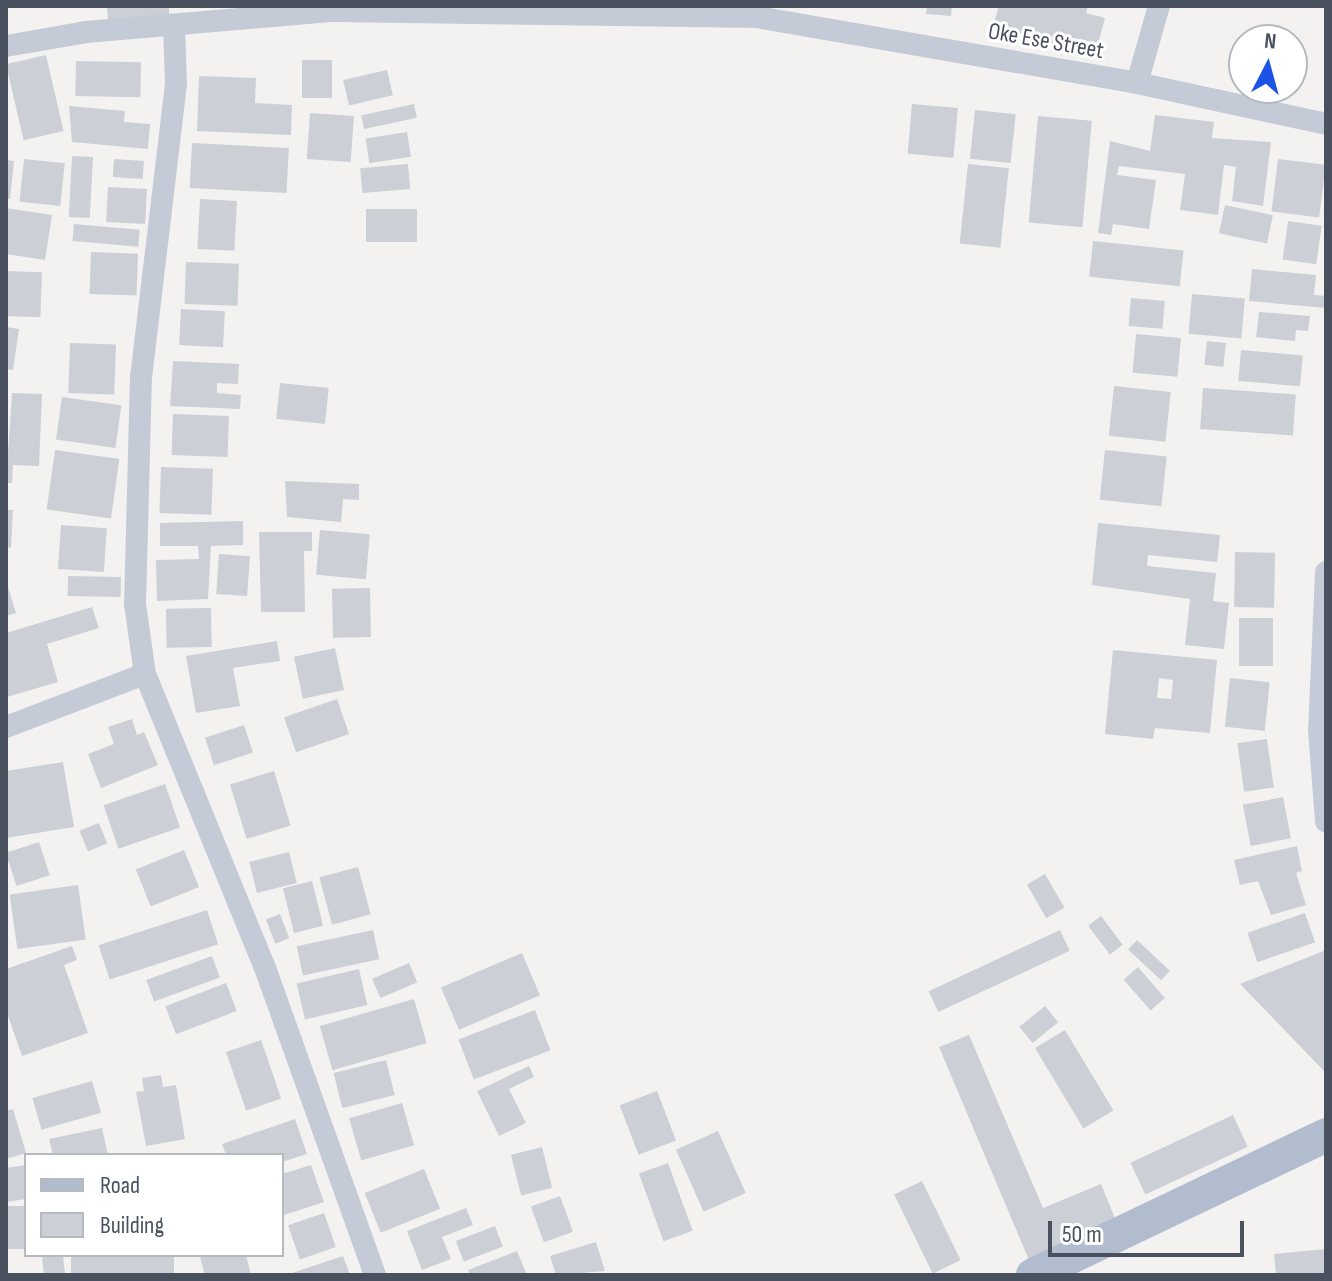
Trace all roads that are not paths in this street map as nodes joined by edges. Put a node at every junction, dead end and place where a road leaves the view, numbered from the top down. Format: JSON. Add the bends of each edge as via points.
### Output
{"nodes":[{"id":1,"x":1159,"y":6,"type":"edge"},
{"id":2,"x":174,"y":27,"type":"junction"},
{"id":3,"x":6,"y":46,"type":"edge"},
{"id":4,"x":1137,"y":83,"type":"junction"},
{"id":5,"x":1326,"y":124,"type":"edge"},
{"id":6,"x":1326,"y":572,"type":"edge"},
{"id":7,"x":145,"y":674,"type":"junction"},
{"id":8,"x":6,"y":727,"type":"edge"},
{"id":9,"x":1326,"y":822,"type":"edge"},
{"id":10,"x":1326,"y":1135,"type":"edge"},
{"id":11,"x":375,"y":1275,"type":"edge"},
{"id":12,"x":1033,"y":1275,"type":"edge"}],
"edges":[{"from":1,"to":4,"type":"street"},
{"from":2,"to":3,"type":"street","via":[[86,32]]},
{"from":2,"to":4,"type":"street","name":"Oke Ese Street","via":[[333,11],[756,17]]},
{"from":2,"to":7,"type":"street","via":[[176,84],[141,376],[135,604]]},
{"from":4,"to":5,"type":"street","name":"Oke Ese Street"},
{"from":6,"to":9,"type":"street","via":[[1319,730]]},
{"from":7,"to":8,"type":"street"},
{"from":7,"to":11,"type":"street","via":[[264,965]]},
{"from":10,"to":12,"type":"main road"}]}
